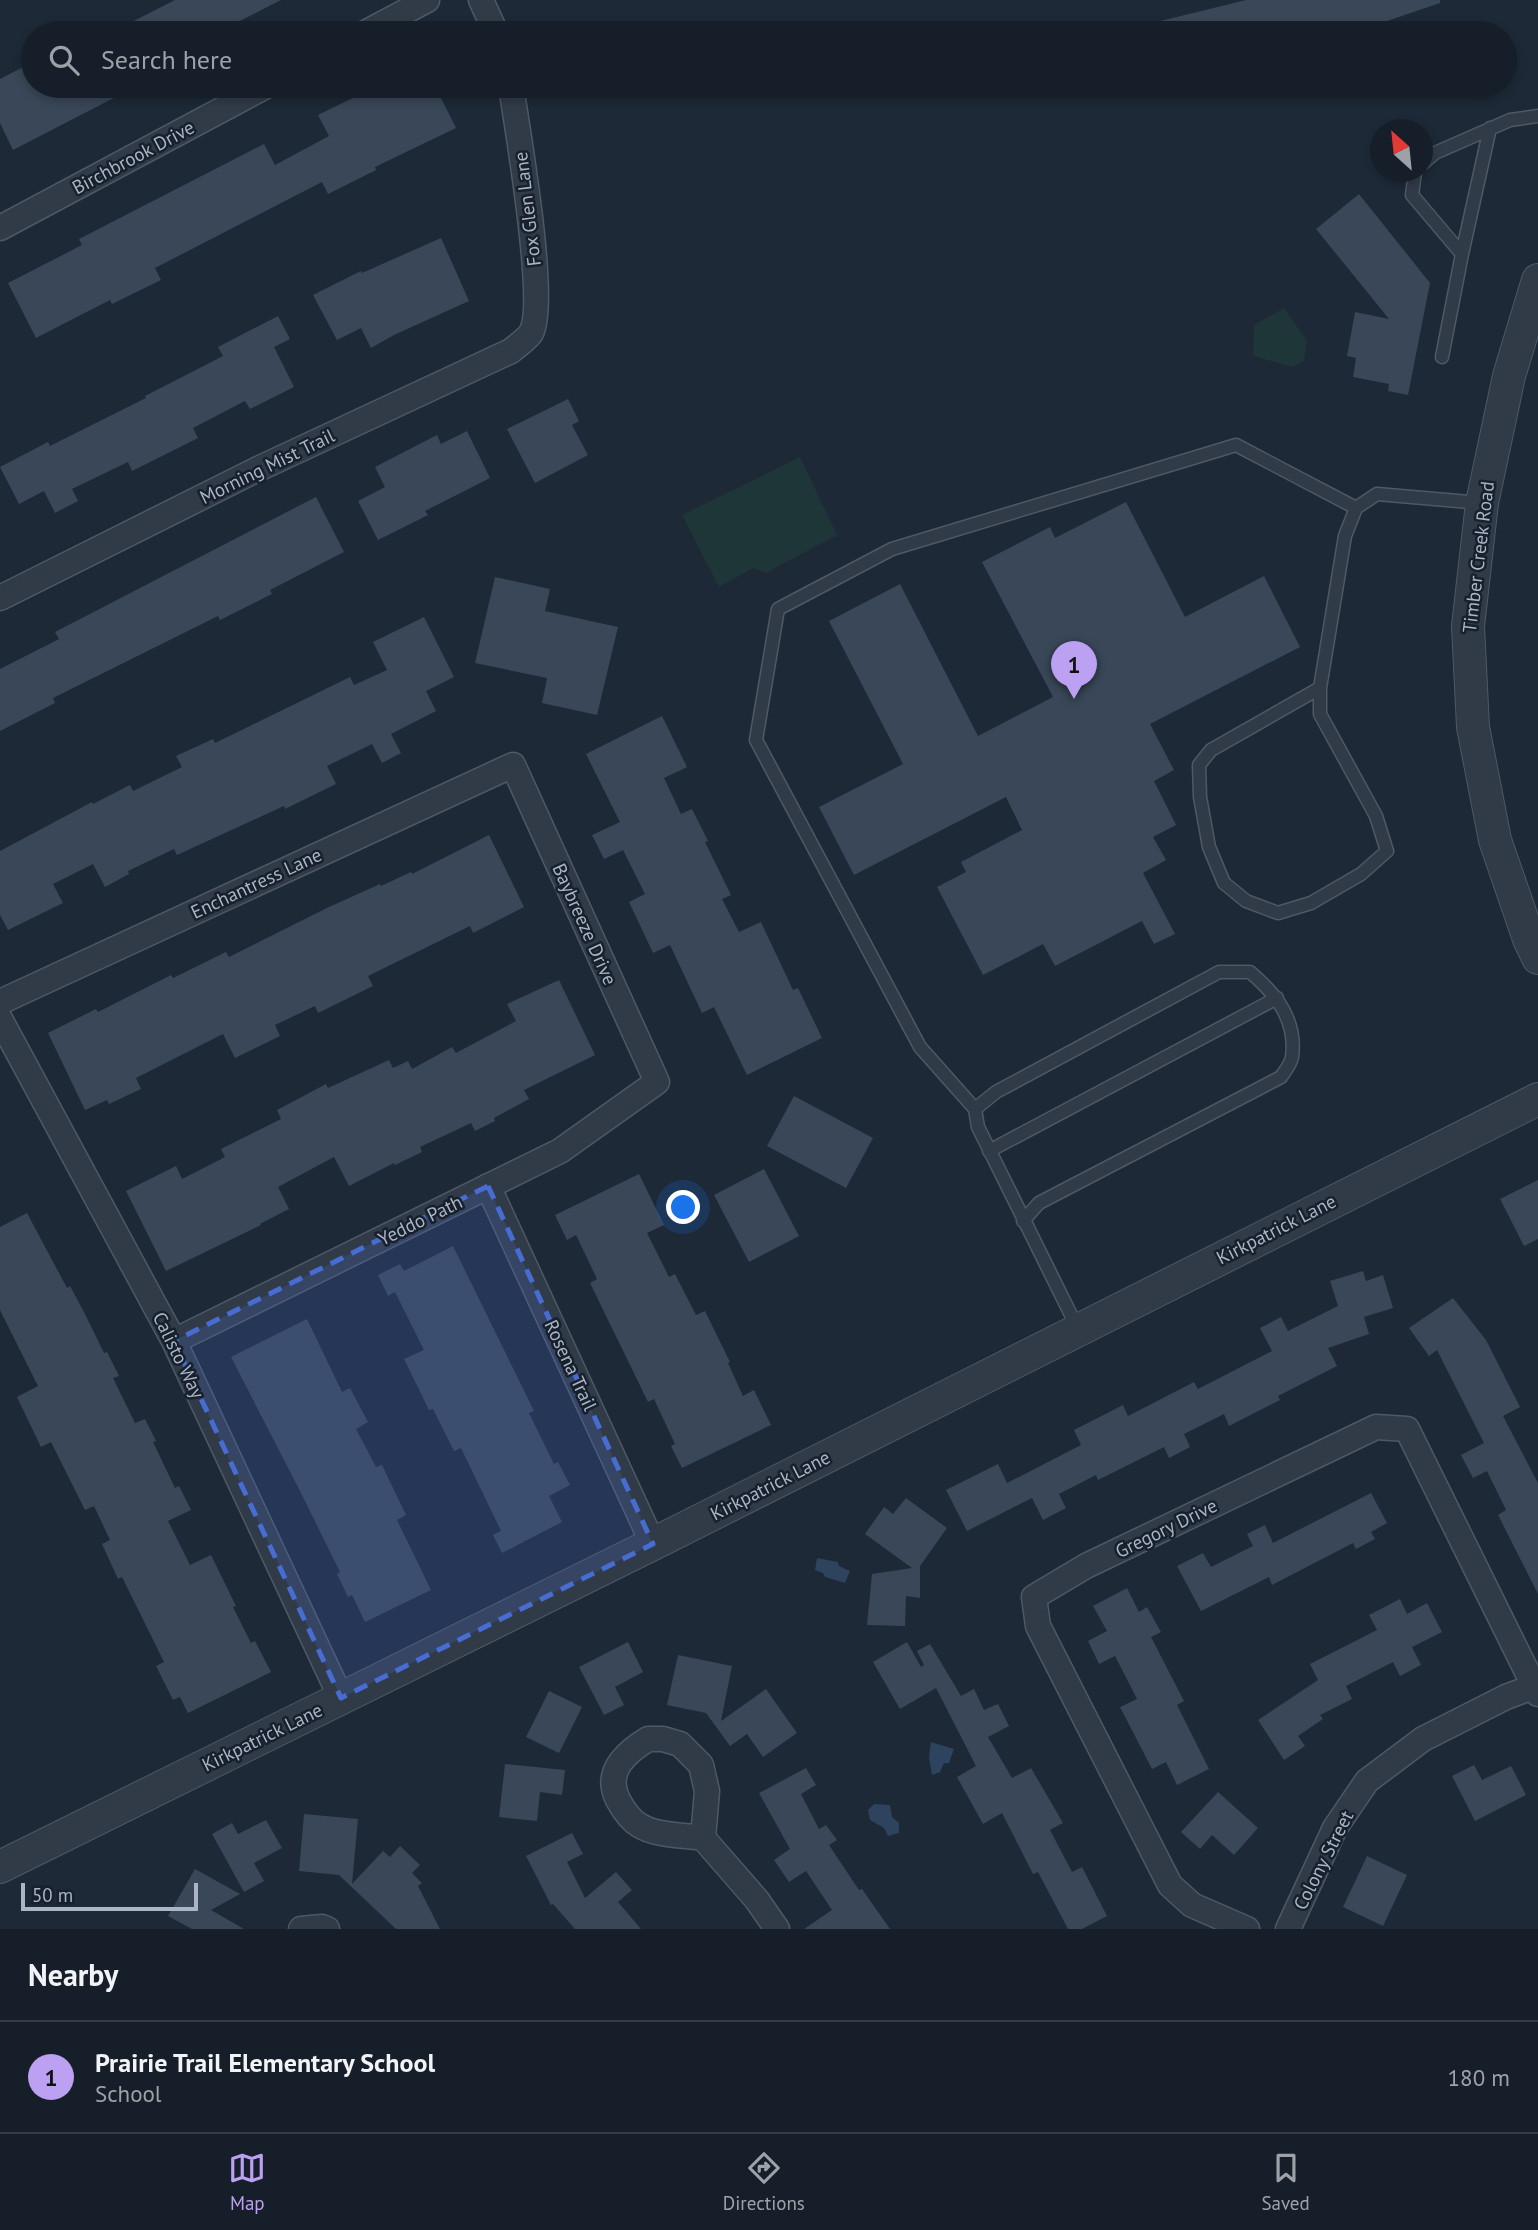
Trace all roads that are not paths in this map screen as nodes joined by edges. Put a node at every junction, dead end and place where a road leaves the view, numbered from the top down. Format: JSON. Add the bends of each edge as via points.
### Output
{"nodes":[{"id":1,"x":427,"y":0,"type":"edge"},
{"id":2,"x":481,"y":0,"type":"edge"},
{"id":3,"x":388,"y":21,"type":"edge"},
{"id":4,"x":491,"y":21,"type":"edge"},
{"id":5,"x":244,"y":98,"type":"edge"},
{"id":6,"x":513,"y":98,"type":"edge"},
{"id":7,"x":1538,"y":117,"type":"edge"},
{"id":8,"x":1490,"y":128,"type":"junction"},
{"id":9,"x":1433,"y":155,"type":"edge"},
{"id":10,"x":1414,"y":182,"type":"edge"},
{"id":11,"x":0,"y":228,"type":"edge"},
{"id":12,"x":1462,"y":254,"type":"junction"},
{"id":13,"x":1538,"y":280,"type":"edge"},
{"id":14,"x":531,"y":332,"type":"joint"},
{"id":15,"x":1442,"y":357,"type":"dead end"},
{"id":16,"x":1482,"y":503,"type":"junction"},
{"id":17,"x":1356,"y":508,"type":"junction"},
{"id":18,"x":0,"y":598,"type":"edge"},
{"id":19,"x":1320,"y":688,"type":"junction"},
{"id":20,"x":513,"y":765,"type":"joint"},
{"id":21,"x":1538,"y":958,"type":"edge"},
{"id":22,"x":1277,"y":998,"type":"junction"},
{"id":23,"x":0,"y":1002,"type":"edge"},
{"id":24,"x":0,"y":1019,"type":"edge"},
{"id":25,"x":657,"y":1082,"type":"joint"},
{"id":26,"x":1538,"y":1099,"type":"edge"},
{"id":27,"x":975,"y":1109,"type":"junction"},
{"id":28,"x":989,"y":1151,"type":"junction"},
{"id":29,"x":488,"y":1186,"type":"junction"},
{"id":30,"x":1023,"y":1221,"type":"junction"},
{"id":31,"x":1078,"y":1329,"type":"junction"},
{"id":32,"x":174,"y":1341,"type":"junction"},
{"id":33,"x":653,"y":1544,"type":"junction"},
{"id":34,"x":1537,"y":1689,"type":"edge"},
{"id":35,"x":341,"y":1698,"type":"junction"},
{"id":36,"x":703,"y":1838,"type":"junction"},
{"id":37,"x":0,"y":1867,"type":"edge"},
{"id":38,"x":301,"y":1929,"type":"edge"},
{"id":39,"x":327,"y":1929,"type":"edge"},
{"id":40,"x":776,"y":1929,"type":"edge"},
{"id":41,"x":1248,"y":1929,"type":"edge"},
{"id":42,"x":1288,"y":1929,"type":"edge"}],
"edges":[{"from":1,"to":3,"type":"street"},
{"from":2,"to":4,"type":"street"},
{"from":5,"to":11,"type":"street","name":"Birchbrook Drive"},
{"from":6,"to":14,"type":"street","name":"Fox Glen Lane","via":[[537,295]]},
{"from":7,"to":8,"type":"lane"},
{"from":8,"to":9,"type":"lane"},
{"from":8,"to":12,"type":"lane"},
{"from":10,"to":12,"type":"lane","via":[[1412,195]]},
{"from":12,"to":15,"type":"lane"},
{"from":13,"to":16,"type":"street","name":"Timber Creek Road","via":[[1509,376]]},
{"from":14,"to":18,"type":"street","name":"Morning Mist Trail","via":[[511,351],[258,469]]},
{"from":16,"to":17,"type":"lane","via":[[1377,494]]},
{"from":16,"to":21,"type":"street","name":"Timber Creek Road","via":[[1468,626],[1473,727],[1495,840]]},
{"from":17,"to":19,"type":"lane","via":[[1345,536]]},
{"from":17,"to":27,"type":"lane","via":[[1236,445],[892,549],[778,609],[756,740],[920,1047]]},
{"from":19,"to":19,"type":"lane","via":[[1211,750],[1199,765],[1209,847],[1224,883],[1246,901],[1278,913],[1311,903],[1341,886],[1387,851],[1376,816],[1320,714]]},
{"from":20,"to":23,"type":"street","name":"Enchantress Lane"},
{"from":20,"to":25,"type":"street","name":"Baybreeze Drive"},
{"from":22,"to":27,"type":"lane","via":[[1250,972],[1219,972],[996,1092]]},
{"from":22,"to":28,"type":"lane"},
{"from":22,"to":30,"type":"lane","via":[[1290,1025],[1292,1059],[1281,1077],[1039,1203]]},
{"from":24,"to":32,"type":"street","name":"Calisto Way"},
{"from":25,"to":29,"type":"street","name":"Yeddo Path","via":[[559,1151]]},
{"from":26,"to":31,"type":"street","name":"Kirkpatrick Lane"},
{"from":27,"to":28,"type":"lane"},
{"from":28,"to":30,"type":"lane"},
{"from":29,"to":32,"type":"street","name":"Yeddo Path"},
{"from":29,"to":33,"type":"street","name":"Rosena Trail"},
{"from":30,"to":31,"type":"lane"},
{"from":31,"to":33,"type":"street","name":"Kirkpatrick Lane"},
{"from":32,"to":35,"type":"street","name":"Calisto Way"},
{"from":33,"to":35,"type":"street","name":"Kirkpatrick Lane"},
{"from":34,"to":41,"type":"street","name":"Gregory Drive","via":[[1407,1429],[1376,1427],[1086,1566],[1034,1597],[1038,1626],[1170,1885],[1192,1905]]},
{"from":34,"to":42,"type":"street","name":"Colony Street","via":[[1506,1697],[1423,1739],[1367,1781],[1335,1828]]},
{"from":35,"to":37,"type":"street","name":"Kirkpatrick Lane"},
{"from":36,"to":36,"type":"street","via":[[707,1791],[701,1765],[680,1744],[663,1739],[648,1739],[632,1749],[613,1775],[613,1790],[622,1808],[646,1829]]},
{"from":36,"to":40,"type":"street"},
{"from":38,"to":39,"type":"street"}]}
